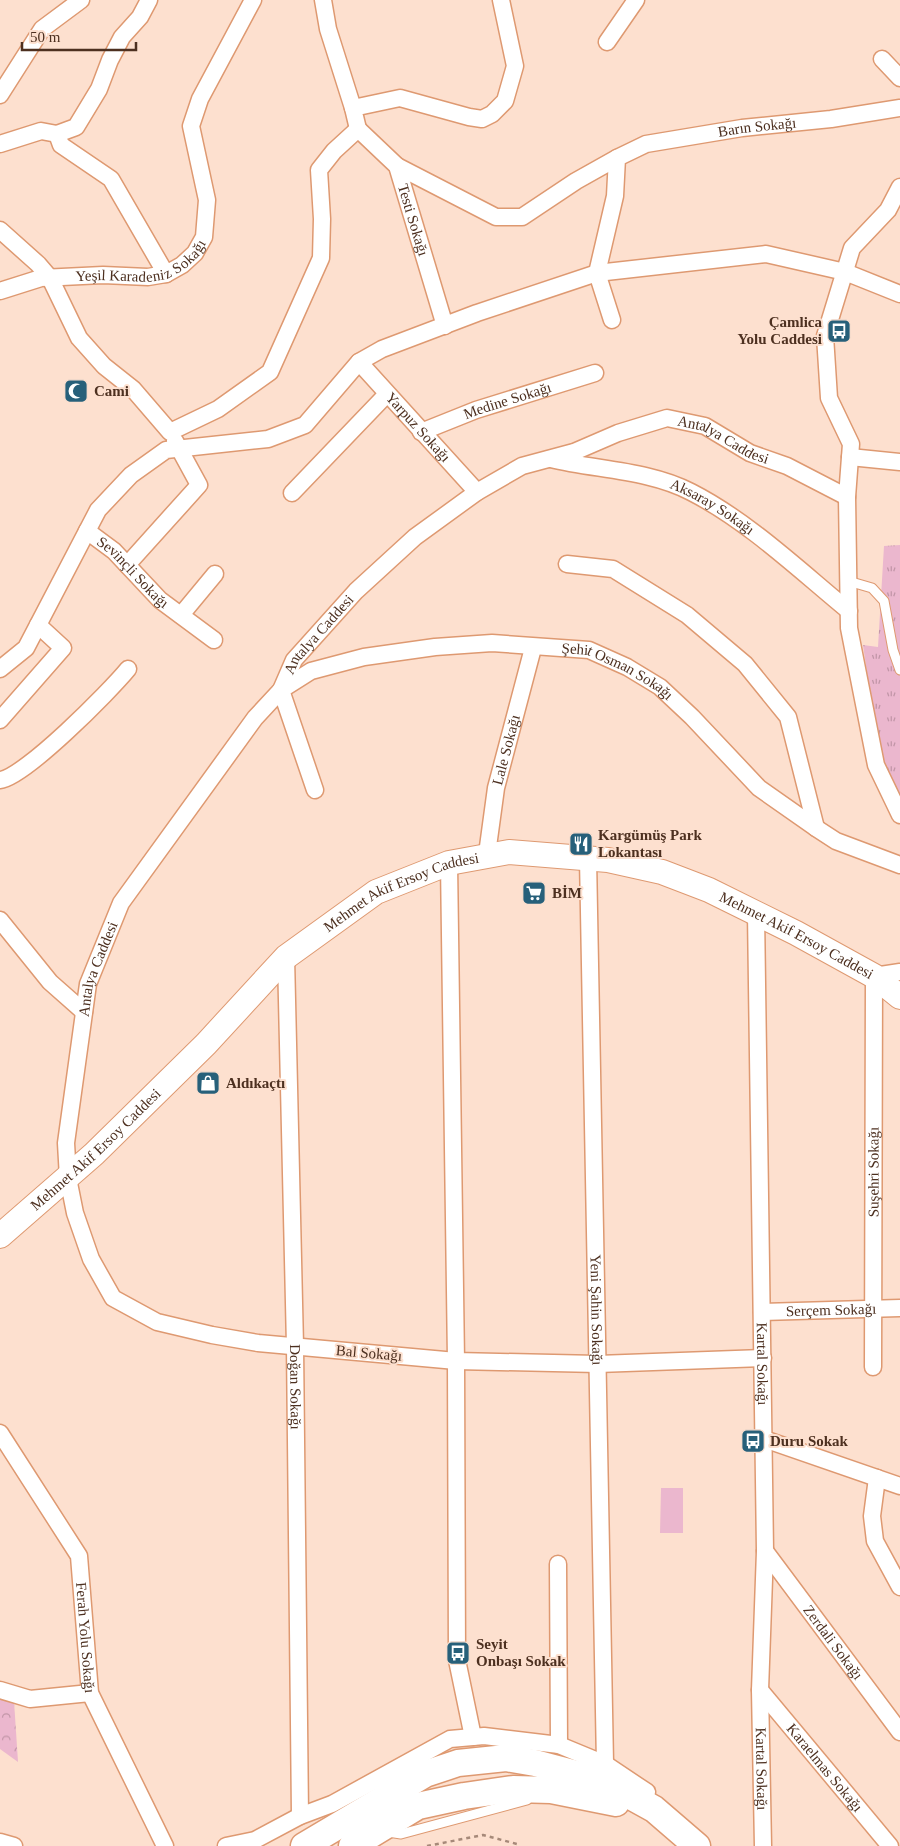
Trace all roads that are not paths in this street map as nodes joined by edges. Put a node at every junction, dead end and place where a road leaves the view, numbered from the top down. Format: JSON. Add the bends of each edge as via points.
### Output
{"nodes":[{"id":1,"x":81,"y":0,"type":"edge"},
{"id":2,"x":149,"y":0,"type":"edge"},
{"id":3,"x":253,"y":0,"type":"edge"},
{"id":4,"x":323,"y":0,"type":"edge"},
{"id":5,"x":501,"y":0,"type":"edge"},
{"id":6,"x":636,"y":0,"type":"edge"},
{"id":7,"x":606,"y":42,"type":"dead end"},
{"id":8,"x":882,"y":59,"type":"dead end"},
{"id":9,"x":900,"y":78,"type":"edge"},
{"id":10,"x":0,"y":96,"type":"edge"},
{"id":11,"x":353,"y":108,"type":"junction"},
{"id":12,"x":900,"y":108,"type":"edge"},
{"id":13,"x":358,"y":129,"type":"junction"},
{"id":14,"x":58,"y":134,"type":"junction"},
{"id":15,"x":0,"y":144,"type":"edge"},
{"id":16,"x":617,"y":158,"type":"junction"},
{"id":17,"x":396,"y":166,"type":"junction"},
{"id":18,"x":900,"y":187,"type":"edge"},
{"id":19,"x":0,"y":230,"type":"edge"},
{"id":20,"x":845,"y":272,"type":"junction"},
{"id":21,"x":597,"y":273,"type":"junction"},
{"id":22,"x":166,"y":274,"type":"junction"},
{"id":23,"x":50,"y":278,"type":"junction"},
{"id":24,"x":0,"y":291,"type":"edge"},
{"id":25,"x":900,"y":294,"type":"edge"},
{"id":26,"x":612,"y":320,"type":"dead end"},
{"id":27,"x":444,"y":326,"type":"junction"},
{"id":28,"x":359,"y":362,"type":"junction"},
{"id":29,"x":595,"y":373,"type":"dead end"},
{"id":30,"x":387,"y":394,"type":"junction"},
{"id":31,"x":170,"y":432,"type":"junction"},
{"id":32,"x":421,"y":432,"type":"junction"},
{"id":33,"x":178,"y":448,"type":"junction"},
{"id":34,"x":850,"y":457,"type":"junction"},
{"id":35,"x":549,"y":459,"type":"junction"},
{"id":36,"x":900,"y":462,"type":"edge"},
{"id":37,"x":477,"y":492,"type":"junction"},
{"id":38,"x":292,"y":493,"type":"dead end"},
{"id":39,"x":847,"y":497,"type":"junction"},
{"id":40,"x":87,"y":531,"type":"junction"},
{"id":41,"x":567,"y":564,"type":"dead end"},
{"id":42,"x":127,"y":565,"type":"junction"},
{"id":43,"x":216,"y":574,"type":"dead end"},
{"id":44,"x":848,"y":581,"type":"junction"},
{"id":45,"x":848,"y":611,"type":"junction"},
{"id":46,"x":181,"y":615,"type":"junction"},
{"id":47,"x":38,"y":625,"type":"junction"},
{"id":48,"x":214,"y":640,"type":"dead end"},
{"id":49,"x":533,"y":648,"type":"junction"},
{"id":50,"x":0,"y":669,"type":"edge"},
{"id":51,"x":128,"y":669,"type":"dead end"},
{"id":52,"x":900,"y":670,"type":"edge"},
{"id":53,"x":281,"y":690,"type":"junction"},
{"id":54,"x":0,"y":720,"type":"edge"},
{"id":55,"x":0,"y":780,"type":"edge"},
{"id":56,"x":315,"y":790,"type":"dead end"},
{"id":57,"x":900,"y":815,"type":"edge"},
{"id":58,"x":816,"y":828,"type":"junction"},
{"id":59,"x":487,"y":854,"type":"junction"},
{"id":60,"x":588,"y":858,"type":"junction"},
{"id":61,"x":448,"y":862,"type":"junction"},
{"id":62,"x":900,"y":865,"type":"edge"},
{"id":63,"x":756,"y":913,"type":"junction"},
{"id":64,"x":0,"y":920,"type":"edge"},
{"id":65,"x":286,"y":957,"type":"junction"},
{"id":66,"x":874,"y":976,"type":"junction"},
{"id":67,"x":899,"y":994,"type":"edge"},
{"id":68,"x":84,"y":1012,"type":"junction"},
{"id":69,"x":68,"y":1178,"type":"junction"},
{"id":70,"x":0,"y":1236,"type":"edge"},
{"id":71,"x":900,"y":1308,"type":"edge"},
{"id":72,"x":873,"y":1309,"type":"junction"},
{"id":73,"x":762,"y":1312,"type":"junction"},
{"id":74,"x":295,"y":1346,"type":"junction"},
{"id":75,"x":762,"y":1358,"type":"junction"},
{"id":76,"x":456,"y":1362,"type":"junction"},
{"id":77,"x":598,"y":1364,"type":"junction"},
{"id":78,"x":873,"y":1367,"type":"dead end"},
{"id":79,"x":0,"y":1433,"type":"edge"},
{"id":80,"x":764,"y":1439,"type":"junction"},
{"id":81,"x":877,"y":1478,"type":"junction"},
{"id":82,"x":900,"y":1486,"type":"edge"},
{"id":83,"x":765,"y":1552,"type":"junction"},
{"id":84,"x":558,"y":1564,"type":"dead end"},
{"id":85,"x":900,"y":1587,"type":"edge"},
{"id":86,"x":0,"y":1690,"type":"edge"},
{"id":87,"x":760,"y":1690,"type":"junction"},
{"id":88,"x":90,"y":1693,"type":"junction"},
{"id":89,"x":900,"y":1732,"type":"edge"},
{"id":90,"x":473,"y":1737,"type":"junction"},
{"id":91,"x":559,"y":1745,"type":"junction"},
{"id":92,"x":605,"y":1764,"type":"junction"},
{"id":93,"x":300,"y":1816,"type":"junction"},
{"id":94,"x":377,"y":1830,"type":"junction"},
{"id":95,"x":900,"y":1833,"type":"edge"},
{"id":96,"x":691,"y":1841,"type":"edge"},
{"id":97,"x":0,"y":1842,"type":"edge"},
{"id":98,"x":14,"y":1846,"type":"edge"},
{"id":99,"x":165,"y":1846,"type":"edge"},
{"id":100,"x":226,"y":1846,"type":"edge"},
{"id":101,"x":304,"y":1846,"type":"edge"},
{"id":102,"x":346,"y":1846,"type":"edge"},
{"id":103,"x":352,"y":1846,"type":"edge"},
{"id":104,"x":762,"y":1846,"type":"edge"},
{"id":105,"x":891,"y":1846,"type":"edge"}],
"edges":[{"from":1,"to":10,"type":"street","via":[[42,28]]},
{"from":2,"to":14,"type":"street","via":[[140,17],[122,37],[99,89],[76,127]]},
{"from":3,"to":22,"type":"street","name":"Yeşil Karadeniz Sokağı","via":[[200,99],[191,126],[207,200],[204,237],[195,253]]},
{"from":4,"to":11,"type":"street","via":[[328,29]]},
{"from":5,"to":11,"type":"street","via":[[515,66],[505,102],[492,114],[482,119],[469,117],[400,98]]},
{"from":6,"to":7,"type":"street"},
{"from":8,"to":9,"type":"street"},
{"from":11,"to":13,"type":"street"},
{"from":12,"to":16,"type":"street","name":"Barın Sokağı","via":[[646,144]]},
{"from":13,"to":17,"type":"street","name":"Testi Sokağı"},
{"from":13,"to":31,"type":"street","via":[[319,170],[321,258],[270,372],[218,409]]},
{"from":14,"to":15,"type":"street","via":[[41,131]]},
{"from":14,"to":22,"type":"street","via":[[60,145],[111,179]]},
{"from":16,"to":17,"type":"street","name":"Barın Sokağı","via":[[522,216],[496,217]]},
{"from":16,"to":21,"type":"street","via":[[615,196]]},
{"from":17,"to":27,"type":"street","name":"Testi Sokağı"},
{"from":18,"to":20,"type":"street","via":[[888,210],[852,248]]},
{"from":19,"to":23,"type":"street"},
{"from":20,"to":21,"type":"street","via":[[766,254]]},
{"from":20,"to":25,"type":"street"},
{"from":20,"to":34,"type":"street","via":[[825,336],[829,398],[851,444]]},
{"from":21,"to":26,"type":"street"},
{"from":21,"to":27,"type":"street"},
{"from":22,"to":23,"type":"street","name":"Yeşil Karadeniz Sokağı"},
{"from":23,"to":24,"type":"street","name":"Yeşil Karadeniz Sokağı"},
{"from":23,"to":31,"type":"street","via":[[79,338],[104,366],[133,389]]},
{"from":27,"to":28,"type":"street","via":[[382,349]]},
{"from":28,"to":30,"type":"street","name":"Yarpuz Sokağı"},
{"from":28,"to":33,"type":"street","via":[[305,425],[268,439]]},
{"from":29,"to":32,"type":"street","name":"Medine Sokağı","via":[[476,410]]},
{"from":30,"to":32,"type":"street","name":"Yarpuz Sokağı"},
{"from":30,"to":38,"type":"street"},
{"from":31,"to":33,"type":"street"},
{"from":32,"to":37,"type":"street","name":"Yarpuz Sokağı"},
{"from":33,"to":40,"type":"street","via":[[166,450],[131,475],[98,510]]},
{"from":33,"to":42,"type":"street","via":[[199,485]]},
{"from":34,"to":36,"type":"street"},
{"from":34,"to":39,"type":"street"},
{"from":35,"to":37,"type":"street","name":"Antalya Caddesi","via":[[522,466]]},
{"from":35,"to":39,"type":"street","name":"Antalya Caddesi","via":[[666,418],[705,426],[750,453],[787,466]]},
{"from":35,"to":45,"type":"street","name":"Aksaray Sokağı","via":[[644,475],[690,491],[759,536]]},
{"from":37,"to":53,"type":"street","name":"Antalya Caddesi","via":[[415,537],[356,591],[294,660]]},
{"from":39,"to":44,"type":"street"},
{"from":40,"to":42,"type":"street","name":"Sevinçli Sokağı"},
{"from":40,"to":47,"type":"street"},
{"from":41,"to":58,"type":"street","via":[[613,569],[687,615],[745,664],[788,717]]},
{"from":42,"to":46,"type":"street","name":"Sevinçli Sokağı","via":[[160,600]]},
{"from":43,"to":46,"type":"street","name":"Sevinçli Sokağı"},
{"from":44,"to":45,"type":"street"},
{"from":44,"to":52,"type":"lane","via":[[872,588],[884,601],[892,650]]},
{"from":45,"to":57,"type":"street","via":[[876,765]]},
{"from":46,"to":48,"type":"street","name":"Sevinçli Sokağı"},
{"from":47,"to":50,"type":"street","via":[[26,648]]},
{"from":47,"to":54,"type":"street","via":[[63,648]]},
{"from":49,"to":53,"type":"street","name":"Şehit Osman Sokağı","via":[[492,643],[434,646],[364,657],[311,671]]},
{"from":49,"to":58,"type":"street","name":"Şehit Osman Sokağı","via":[[589,650],[628,667],[660,687],[759,788]]},
{"from":49,"to":59,"type":"street","name":"Lale Sokağı","via":[[496,788]]},
{"from":51,"to":55,"type":"street","via":[[111,690],[34,760],[8,780]]},
{"from":53,"to":56,"type":"street"},
{"from":53,"to":68,"type":"street","name":"Antalya Caddesi","via":[[255,718],[121,903],[88,984]]},
{"from":58,"to":62,"type":"street","name":"Şehit Osman Sokağı","via":[[836,841]]},
{"from":59,"to":60,"type":"main road","name":"Mehmet Akif Ersoy Caddesi","via":[[508,852]]},
{"from":59,"to":61,"type":"main road","name":"Mehmet Akif Ersoy Caddesi"},
{"from":60,"to":63,"type":"main road","name":"Mehmet Akif Ersoy Caddesi","via":[[662,872],[710,890]]},
{"from":60,"to":77,"type":"street","name":"Yeni Şahin Sokağı"},
{"from":61,"to":65,"type":"main road","name":"Mehmet Akif Ersoy Caddesi","via":[[376,892]]},
{"from":61,"to":76,"type":"street"},
{"from":63,"to":66,"type":"main road","name":"Mehmet Akif Ersoy Caddesi"},
{"from":63,"to":73,"type":"street","name":"Kartal Sokağı"},
{"from":64,"to":68,"type":"street","via":[[50,982]]},
{"from":65,"to":69,"type":"main road","name":"Mehmet Akif Ersoy Caddesi","via":[[206,1044]]},
{"from":65,"to":74,"type":"street","name":"Doğan Sokağı"},
{"from":66,"to":67,"type":"main road","name":"Mehmet Akif Ersoy Caddesi"},
{"from":66,"to":72,"type":"street","name":"Suşehri Sokağı"},
{"from":68,"to":69,"type":"street","name":"Antalya Caddesi","via":[[66,1143]]},
{"from":69,"to":70,"type":"main road","name":"Mehmet Akif Ersoy Caddesi"},
{"from":69,"to":74,"type":"street","name":"Bal Sokağı","via":[[91,1258],[113,1298],[157,1322],[212,1335]]},
{"from":71,"to":72,"type":"street","name":"Serçem Sokağı"},
{"from":72,"to":73,"type":"street","name":"Serçem Sokağı"},
{"from":72,"to":78,"type":"street","name":"Suşehri Sokağı"},
{"from":73,"to":75,"type":"street","name":"Kartal Sokağı"},
{"from":74,"to":76,"type":"street","name":"Bal Sokağı"},
{"from":74,"to":93,"type":"street","name":"Doğan Sokağı"},
{"from":75,"to":77,"type":"street","name":"Bal Sokağı"},
{"from":75,"to":80,"type":"street","name":"Kartal Sokağı"},
{"from":76,"to":77,"type":"street","name":"Bal Sokağı"},
{"from":76,"to":90,"type":"street","via":[[457,1660]]},
{"from":77,"to":92,"type":"street","name":"Yeni Şahin Sokağı"},
{"from":79,"to":88,"type":"street","name":"Ferah Yolu Sokağı","via":[[78,1556]]},
{"from":80,"to":81,"type":"street"},
{"from":80,"to":83,"type":"street","name":"Kartal Sokağı"},
{"from":81,"to":82,"type":"street"},
{"from":81,"to":85,"type":"street","via":[[872,1516],[875,1541]]},
{"from":83,"to":87,"type":"street","name":"Kartal Sokağı"},
{"from":83,"to":89,"type":"street","name":"Zerdali Sokağı"},
{"from":84,"to":91,"type":"street"},
{"from":86,"to":88,"type":"street","via":[[30,1699]]},
{"from":87,"to":104,"type":"street","name":"Kartal Sokağı"},
{"from":87,"to":105,"type":"street","name":"Karaelmas Sokağı"},
{"from":88,"to":99,"type":"street","name":"Ferah Yolu Sokağı"},
{"from":90,"to":91,"type":"street"},
{"from":90,"to":93,"type":"street","via":[[450,1739],[332,1804]]},
{"from":91,"to":92,"type":"street"},
{"from":92,"to":96,"type":"street","via":[[671,1807]]},
{"from":93,"to":100,"type":"street","via":[[255,1840]]},
{"from":94,"to":96,"type":"main road","via":[[418,1806],[513,1790],[564,1792],[607,1799],[643,1813]]},
{"from":94,"to":102,"type":"main road"},
{"from":94,"to":103,"type":"main road"},
{"from":95,"to":105,"type":"street"},
{"from":96,"to":101,"type":"main road","via":[[654,1809],[595,1780],[506,1758],[458,1763],[425,1774]]},
{"from":97,"to":98,"type":"street"}]}
